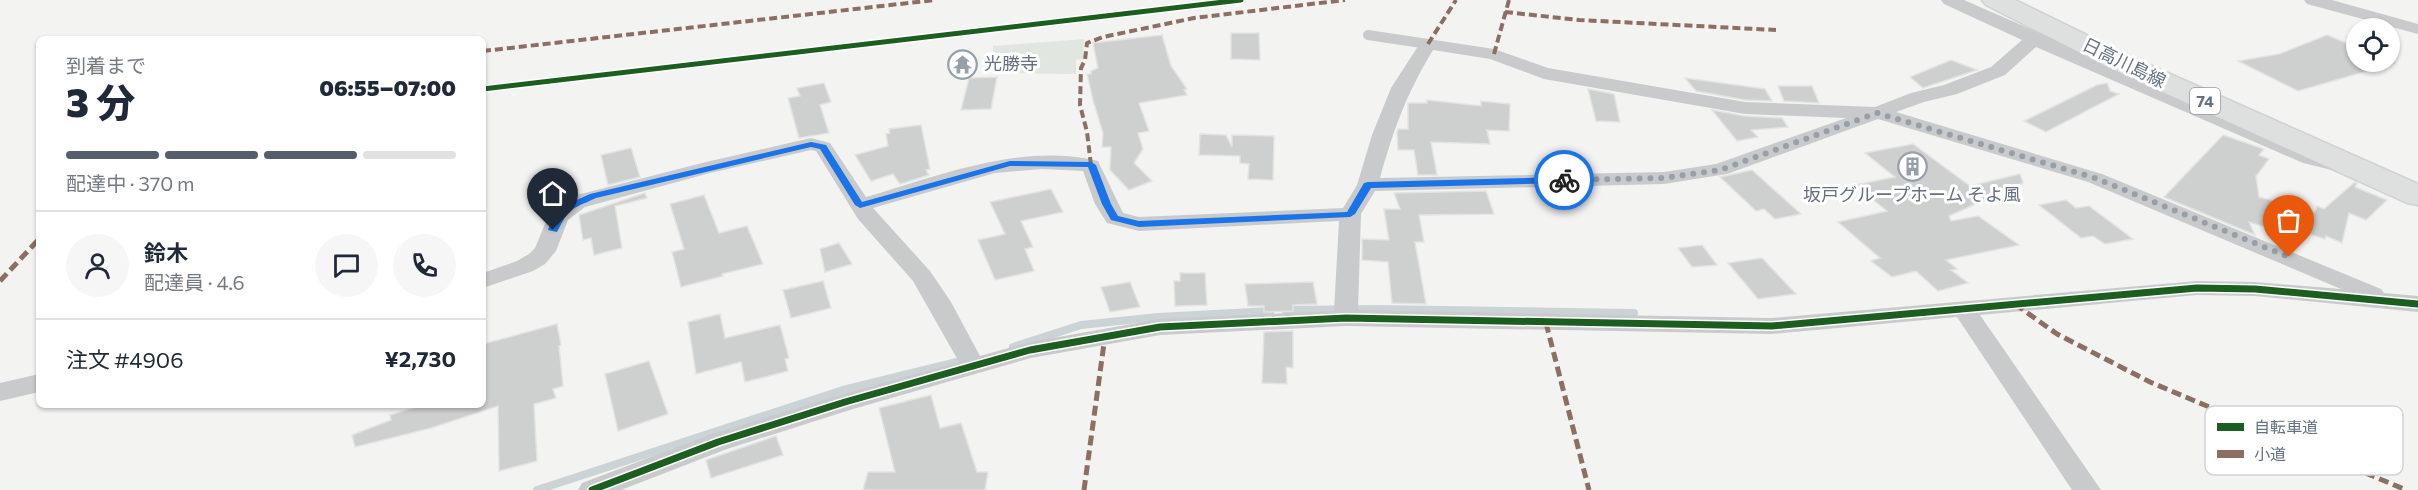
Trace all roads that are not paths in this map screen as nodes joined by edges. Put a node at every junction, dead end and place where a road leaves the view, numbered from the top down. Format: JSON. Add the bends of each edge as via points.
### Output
{"nodes":[{"id":1,"x":1950,"y":0,"type":"edge"},
{"id":2,"x":1995,"y":0,"type":"edge"},
{"id":3,"x":2313,"y":0,"type":"edge"},
{"id":4,"x":2418,"y":29,"type":"edge"},
{"id":5,"x":1368,"y":35,"type":"dead end"},
{"id":6,"x":2034,"y":39,"type":"junction"},
{"id":7,"x":1428,"y":44,"type":"junction"},
{"id":8,"x":1877,"y":113,"type":"junction"},
{"id":9,"x":2355,"y":169,"type":"junction"},
{"id":10,"x":1368,"y":185,"type":"junction"},
{"id":11,"x":2418,"y":196,"type":"edge"},
{"id":12,"x":860,"y":205,"type":"junction"},
{"id":13,"x":1350,"y":214,"type":"junction"},
{"id":14,"x":486,"y":280,"type":"edge"},
{"id":15,"x":2391,"y":301,"type":"junction"},
{"id":16,"x":2418,"y":304,"type":"edge"},
{"id":17,"x":1964,"y":309,"type":"junction"},
{"id":18,"x":1346,"y":318,"type":"junction"},
{"id":19,"x":971,"y":362,"type":"junction"},
{"id":20,"x":36,"y":384,"type":"edge"},
{"id":21,"x":0,"y":392,"type":"edge"},
{"id":22,"x":592,"y":490,"type":"edge"},
{"id":23,"x":2087,"y":490,"type":"edge"}],
"edges":[{"from":1,"to":6,"type":"street"},
{"from":2,"to":9,"type":"main road","name":"日高川島線","number":"74","via":[[2120,62]]},
{"from":3,"to":4,"type":"street"},
{"from":5,"to":7,"type":"lane"},
{"from":6,"to":8,"type":"street","via":[[1998,71]]},
{"from":6,"to":9,"type":"street","via":[[2310,159]]},
{"from":7,"to":8,"type":"street","via":[[1494,54],[1544,73],[1734,106]]},
{"from":7,"to":10,"type":"street","via":[[1401,88]]},
{"from":8,"to":10,"type":"street","via":[[1720,170],[1675,176]]},
{"from":8,"to":15,"type":"street","via":[[2095,178]]},
{"from":9,"to":11,"type":"main road","name":"日高川島線","number":"74"},
{"from":10,"to":13,"type":"street"},
{"from":12,"to":13,"type":"street","via":[[992,167],[1049,163],[1091,165],[1115,218],[1139,224]]},
{"from":12,"to":14,"type":"street","via":[[823,147],[811,144],[577,202],[558,217],[545,251],[537,259]]},
{"from":12,"to":19,"type":"street","via":[[922,276]]},
{"from":13,"to":18,"type":"street"},
{"from":15,"to":16,"type":"street"},
{"from":15,"to":17,"type":"street","via":[[2197,288]]},
{"from":17,"to":18,"type":"street","via":[[1772,326]]},
{"from":17,"to":23,"type":"street"},
{"from":18,"to":19,"type":"street","via":[[1160,327]]},
{"from":19,"to":22,"type":"street","via":[[718,442]]},
{"from":20,"to":21,"type":"street"}]}
